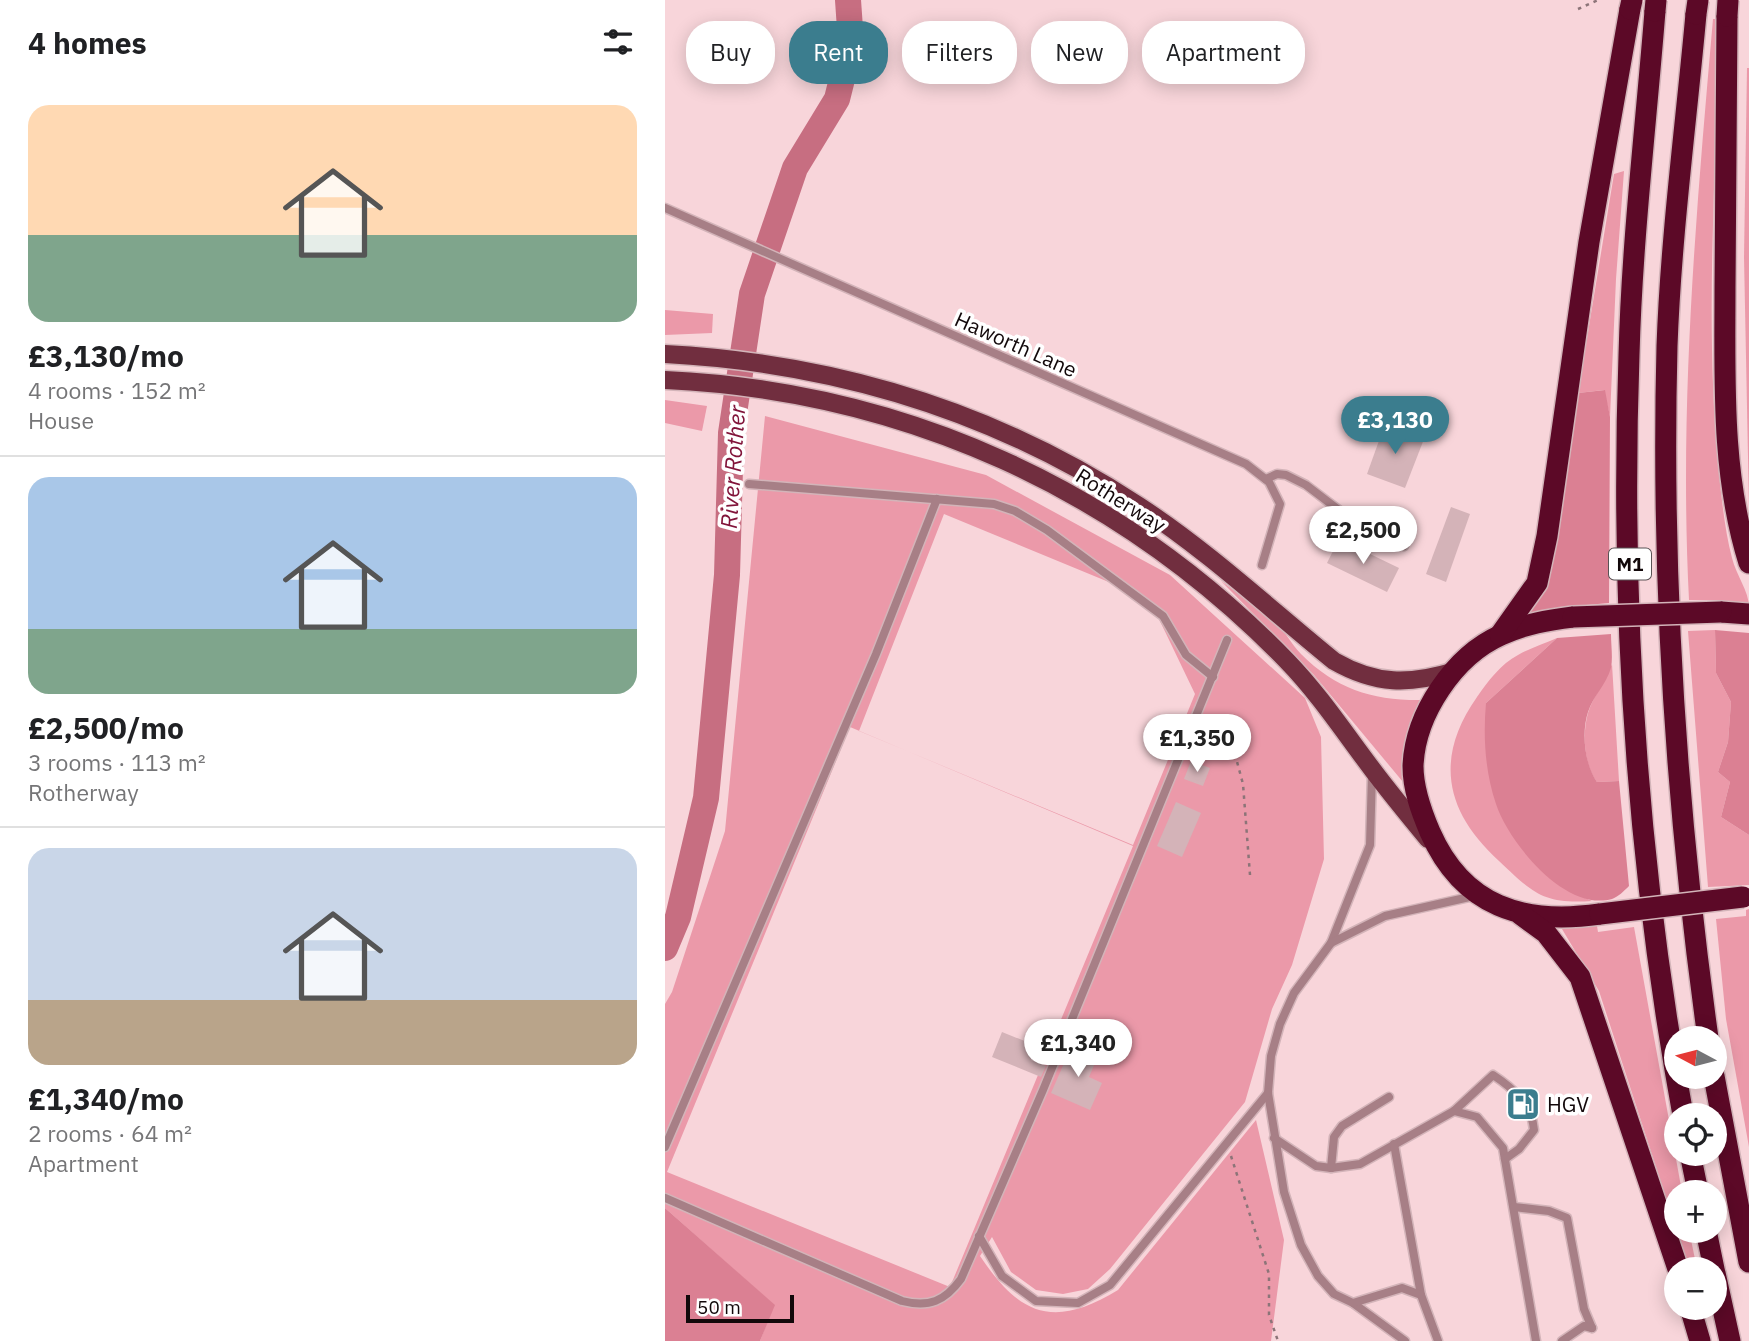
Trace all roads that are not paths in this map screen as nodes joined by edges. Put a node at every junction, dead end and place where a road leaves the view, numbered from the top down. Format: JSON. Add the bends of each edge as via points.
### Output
{"nodes":[{"id":1,"x":1631,"y":5,"type":"edge"},
{"id":2,"x":1655,"y":5,"type":"edge"},
{"id":3,"x":1697,"y":7,"type":"edge"},
{"id":4,"x":1728,"y":8,"type":"edge"},
{"id":5,"x":665,"y":208,"type":"edge"},
{"id":6,"x":665,"y":354,"type":"edge"},
{"id":7,"x":665,"y":380,"type":"edge"},
{"id":8,"x":1266,"y":479,"type":"junction"},
{"id":9,"x":749,"y":484,"type":"dead end"},
{"id":10,"x":937,"y":499,"type":"junction"},
{"id":11,"x":1404,"y":546,"type":"dead end"},
{"id":12,"x":1749,"y":562,"type":"edge"},
{"id":13,"x":1262,"y":565,"type":"dead end"},
{"id":14,"x":1749,"y":614,"type":"edge"},
{"id":15,"x":1500,"y":635,"type":"junction"},
{"id":16,"x":1227,"y":640,"type":"dead end"},
{"id":17,"x":1455,"y":671,"type":"junction"},
{"id":18,"x":1213,"y":677,"type":"junction"},
{"id":19,"x":1372,"y":769,"type":"junction"},
{"id":20,"x":1438,"y":851,"type":"junction"},
{"id":21,"x":1477,"y":895,"type":"junction"},
{"id":22,"x":1746,"y":896,"type":"edge"},
{"id":23,"x":1518,"y":912,"type":"junction"},
{"id":24,"x":1331,"y":943,"type":"junction"},
{"id":25,"x":1707,"y":1026,"type":"edge"},
{"id":26,"x":1716,"y":1089,"type":"edge"},
{"id":27,"x":1268,"y":1093,"type":"junction"},
{"id":28,"x":1389,"y":1097,"type":"dead end"},
{"id":29,"x":1681,"y":1103,"type":"edge"},
{"id":30,"x":1454,"y":1111,"type":"junction"},
{"id":31,"x":1274,"y":1138,"type":"junction"},
{"id":32,"x":1394,"y":1144,"type":"junction"},
{"id":33,"x":665,"y":1147,"type":"edge"},
{"id":34,"x":1505,"y":1159,"type":"junction"},
{"id":35,"x":1331,"y":1168,"type":"junction"},
{"id":36,"x":665,"y":1198,"type":"edge"},
{"id":37,"x":1514,"y":1207,"type":"junction"},
{"id":38,"x":979,"y":1236,"type":"junction"},
{"id":39,"x":1674,"y":1257,"type":"edge"},
{"id":40,"x":1749,"y":1262,"type":"edge"},
{"id":41,"x":1421,"y":1295,"type":"junction"},
{"id":42,"x":1353,"y":1303,"type":"junction"},
{"id":43,"x":1694,"y":1320,"type":"edge"},
{"id":44,"x":1726,"y":1320,"type":"edge"},
{"id":45,"x":1405,"y":1341,"type":"edge"},
{"id":46,"x":1438,"y":1341,"type":"edge"},
{"id":47,"x":1536,"y":1341,"type":"edge"},
{"id":48,"x":1562,"y":1341,"type":"edge"},
{"id":49,"x":1700,"y":1341,"type":"edge"},
{"id":50,"x":1730,"y":1341,"type":"edge"}],
"edges":[{"from":1,"to":15,"type":"highway","via":[[1589,242],[1547,536],[1537,583]]},
{"from":2,"to":29,"type":"highway","number":"M1","via":[[1629,354],[1633,694],[1661,995]]},
{"from":3,"to":25,"type":"highway","number":"M1","via":[[1667,345],[1667,601],[1675,733]]},
{"from":4,"to":12,"type":"highway","via":[[1725,394],[1732,484]]},
{"from":5,"to":8,"type":"lane","name":"Haworth Lane","via":[[1245,464]]},
{"from":6,"to":17,"type":"main road","name":"Rotherway","via":[[770,363],[893,391],[973,418],[1037,447],[1142,508],[1348,669],[1374,680],[1393,681]]},
{"from":7,"to":19,"type":"main road","name":"Rotherway","via":[[765,388],[866,409],[956,438],[1030,472],[1113,518],[1241,615],[1330,711]]},
{"from":8,"to":11,"type":"lane","via":[[1286,475],[1348,517]]},
{"from":8,"to":13,"type":"lane","via":[[1280,504]]},
{"from":9,"to":10,"type":"lane"},
{"from":10,"to":18,"type":"lane","via":[[995,504],[1048,530],[1163,616],[1186,655]]},
{"from":10,"to":33,"type":"lane","via":[[876,654]]},
{"from":14,"to":15,"type":"highway","bridge":true,"via":[[1573,617],[1537,621]]},
{"from":15,"to":17,"type":"highway"},
{"from":16,"to":18,"type":"lane"},
{"from":17,"to":20,"type":"highway","via":[[1423,720],[1413,766],[1417,800]]},
{"from":18,"to":38,"type":"lane"},
{"from":19,"to":20,"type":"main road","name":"Rotherway"},
{"from":19,"to":24,"type":"lane","via":[[1370,845]]},
{"from":20,"to":21,"type":"highway","via":[[1452,873]]},
{"from":21,"to":23,"type":"highway"},
{"from":21,"to":24,"type":"lane","via":[[1385,916]]},
{"from":22,"to":23,"type":"highway","bridge":true,"via":[[1573,917]]},
{"from":23,"to":39,"type":"highway","via":[[1546,933],[1580,977]]},
{"from":24,"to":27,"type":"lane","via":[[1294,993],[1280,1024]]},
{"from":26,"to":40,"type":"highway"},
{"from":27,"to":31,"type":"lane"},
{"from":27,"to":38,"type":"lane","via":[[1110,1285],[1078,1303],[1036,1301],[1002,1276]]},
{"from":28,"to":35,"type":"lane","via":[[1342,1126],[1334,1137]]},
{"from":30,"to":32,"type":"lane"},
{"from":30,"to":34,"type":"lane","via":[[1478,1117],[1503,1148]]},
{"from":30,"to":34,"type":"lane","via":[[1493,1075],[1515,1089],[1534,1130]]},
{"from":31,"to":35,"type":"lane","via":[[1316,1166]]},
{"from":31,"to":42,"type":"lane","via":[[1284,1192],[1301,1245],[1334,1294]]},
{"from":32,"to":35,"type":"lane","via":[[1360,1164]]},
{"from":32,"to":41,"type":"lane"},
{"from":34,"to":37,"type":"lane"},
{"from":36,"to":38,"type":"lane","via":[[918,1305],[950,1294]]},
{"from":37,"to":47,"type":"lane"},
{"from":37,"to":48,"type":"lane","via":[[1567,1218],[1584,1309],[1592,1328],[1584,1326]]},
{"from":41,"to":42,"type":"lane","via":[[1402,1288]]},
{"from":41,"to":46,"type":"lane"},
{"from":42,"to":45,"type":"lane"},
{"from":43,"to":49,"type":"highway"},
{"from":44,"to":50,"type":"highway"}]}
